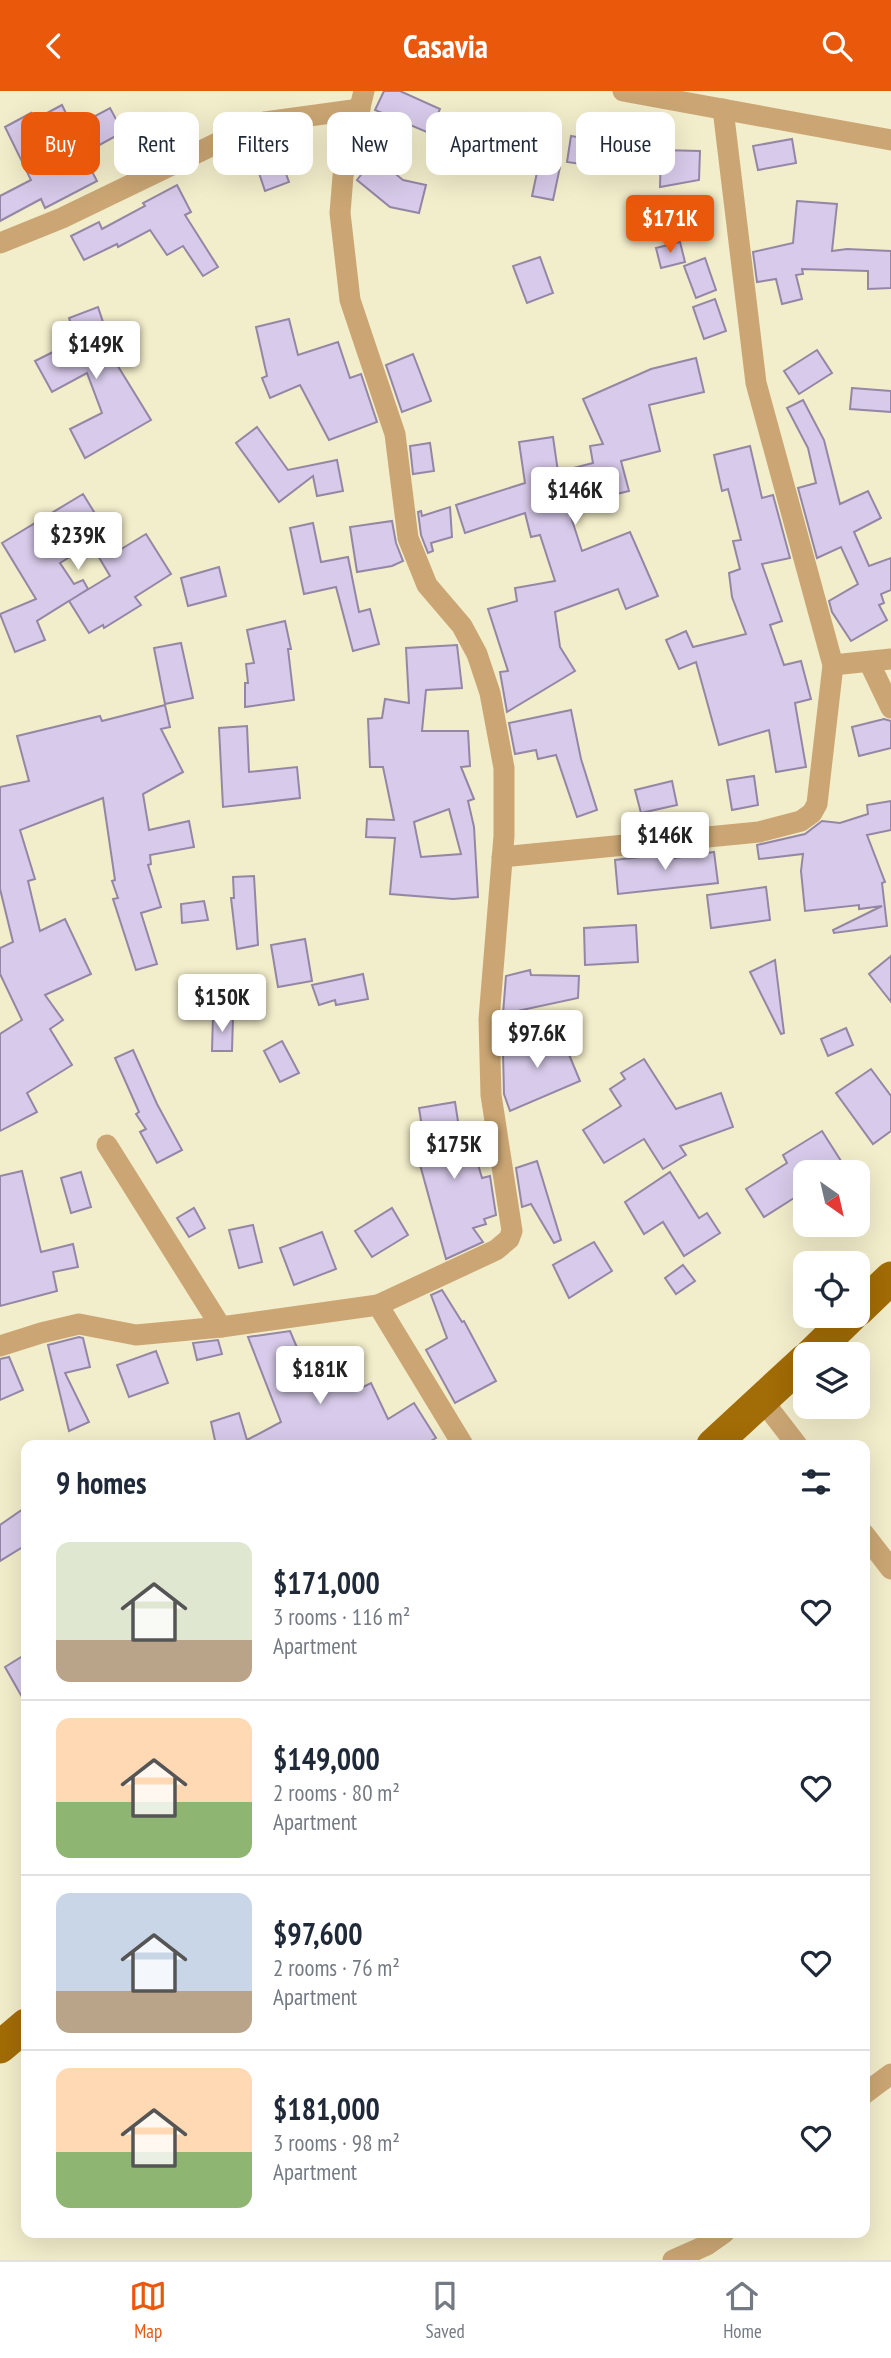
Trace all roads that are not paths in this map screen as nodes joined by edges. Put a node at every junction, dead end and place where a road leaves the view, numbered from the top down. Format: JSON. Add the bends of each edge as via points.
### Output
{"nodes":[{"id":1,"x":623,"y":91,"type":"edge"},
{"id":2,"x":362,"y":100,"type":"edge"},
{"id":3,"x":723,"y":109,"type":"junction"},
{"id":4,"x":891,"y":140,"type":"edge"},
{"id":5,"x":0,"y":243,"type":"edge"},
{"id":6,"x":891,"y":659,"type":"edge"},
{"id":7,"x":869,"y":662,"type":"junction"},
{"id":8,"x":832,"y":665,"type":"junction"},
{"id":9,"x":891,"y":708,"type":"edge"},
{"id":10,"x":502,"y":857,"type":"junction"},
{"id":11,"x":107,"y":1146,"type":"dead end"},
{"id":12,"x":891,"y":1278,"type":"edge"},
{"id":13,"x":870,"y":1298,"type":"edge"},
{"id":14,"x":378,"y":1305,"type":"junction"},
{"id":15,"x":221,"y":1327,"type":"junction"},
{"id":16,"x":839,"y":1328,"type":"edge"},
{"id":17,"x":824,"y":1342,"type":"edge"},
{"id":18,"x":0,"y":1346,"type":"edge"},
{"id":19,"x":793,"y":1371,"type":"edge"},
{"id":20,"x":762,"y":1401,"type":"junction"},
{"id":21,"x":460,"y":1440,"type":"edge"},
{"id":22,"x":719,"y":1440,"type":"edge"},
{"id":23,"x":793,"y":1440,"type":"edge"},
{"id":24,"x":870,"y":1542,"type":"edge"},
{"id":25,"x":891,"y":1569,"type":"edge"},
{"id":26,"x":21,"y":2029,"type":"edge"},
{"id":27,"x":0,"y":2047,"type":"edge"},
{"id":28,"x":891,"y":2074,"type":"edge"},
{"id":29,"x":870,"y":2090,"type":"edge"},
{"id":30,"x":717,"y":2238,"type":"edge"},
{"id":31,"x":673,"y":2260,"type":"edge"}],
"edges":[{"from":1,"to":3,"type":"street"},
{"from":2,"to":5,"type":"street","via":[[265,122]]},
{"from":2,"to":10,"type":"street","via":[[343,176],[340,213],[350,300],[395,434],[408,538],[427,585],[462,626],[477,654],[490,693],[504,768]]},
{"from":3,"to":4,"type":"street"},
{"from":3,"to":8,"type":"street","via":[[756,383]]},
{"from":6,"to":7,"type":"street"},
{"from":7,"to":8,"type":"street"},
{"from":7,"to":9,"type":"street"},
{"from":8,"to":10,"type":"street","via":[[817,804],[801,821],[759,832]]},
{"from":10,"to":14,"type":"street","via":[[489,1019],[490,1070],[512,1231],[496,1250]]},
{"from":11,"to":15,"type":"street"},
{"from":12,"to":13,"type":"main road"},
{"from":14,"to":15,"type":"street"},
{"from":14,"to":21,"type":"street"},
{"from":15,"to":18,"type":"street","via":[[136,1335],[79,1324]]},
{"from":16,"to":17,"type":"main road"},
{"from":19,"to":20,"type":"main road"},
{"from":20,"to":22,"type":"main road"},
{"from":20,"to":23,"type":"street"},
{"from":24,"to":25,"type":"street"},
{"from":26,"to":27,"type":"main road"},
{"from":28,"to":29,"type":"street"},
{"from":30,"to":31,"type":"street"}]}
